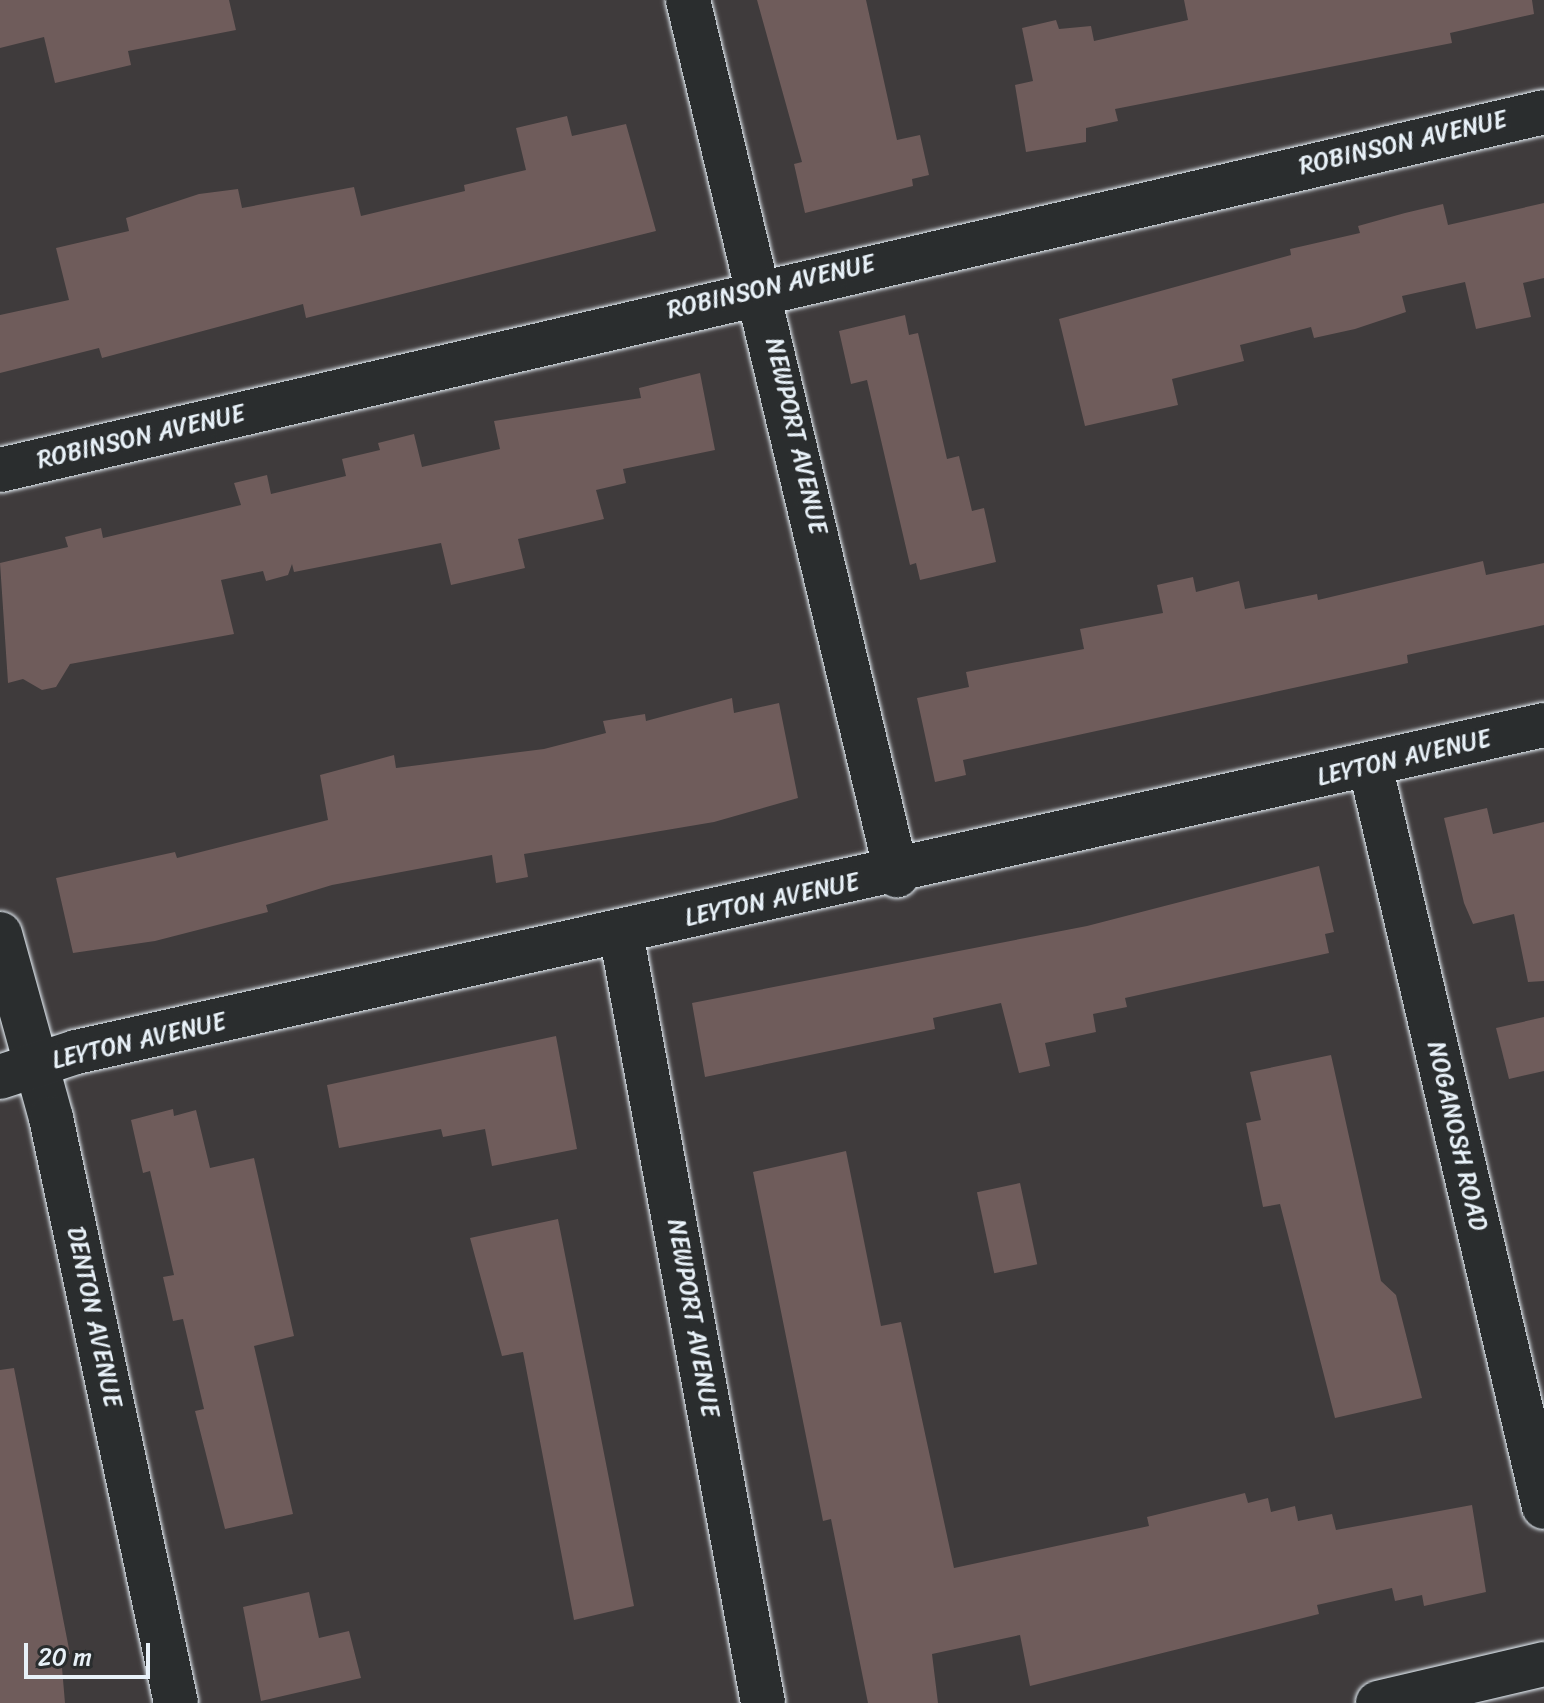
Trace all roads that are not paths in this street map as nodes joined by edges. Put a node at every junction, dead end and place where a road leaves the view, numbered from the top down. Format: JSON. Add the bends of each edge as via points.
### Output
{"nodes":[{"id":1,"x":688,"y":0,"type":"edge"},
{"id":2,"x":1544,"y":112,"type":"edge"},
{"id":3,"x":763,"y":288,"type":"junction"},
{"id":4,"x":0,"y":470,"type":"edge"},
{"id":5,"x":1544,"y":725,"type":"edge"},
{"id":6,"x":1370,"y":765,"type":"junction"},
{"id":7,"x":897,"y":875,"type":"junction"},
{"id":8,"x":621,"y":933,"type":"junction"},
{"id":9,"x":0,"y":934,"type":"edge"},
{"id":10,"x":19,"y":1071,"type":"edge"},
{"id":11,"x":1544,"y":1507,"type":"edge"},
{"id":12,"x":1544,"y":1664,"type":"edge"},
{"id":13,"x":176,"y":1703,"type":"edge"},
{"id":14,"x":763,"y":1703,"type":"edge"},
{"id":15,"x":1378,"y":1703,"type":"edge"}],
"edges":[{"from":1,"to":3,"type":"street","name":"NEWPORT AVENUE"},
{"from":2,"to":3,"type":"street","name":"ROBINSON AVENUE"},
{"from":3,"to":4,"type":"street","name":"ROBINSON AVENUE"},
{"from":3,"to":7,"type":"street","name":"NEWPORT AVENUE"},
{"from":5,"to":6,"type":"street","name":"LEYTON AVENUE"},
{"from":6,"to":7,"type":"street","name":"LEYTON AVENUE"},
{"from":6,"to":11,"type":"street","name":"NOGANOSH ROAD"},
{"from":7,"to":8,"type":"street","name":"LEYTON AVENUE"},
{"from":8,"to":10,"type":"street","name":"LEYTON AVENUE"},
{"from":8,"to":14,"type":"street","name":"NEWPORT AVENUE"},
{"from":9,"to":10,"type":"street","name":"DENTON AVENUE"},
{"from":10,"to":13,"type":"street","name":"DENTON AVENUE"},
{"from":12,"to":15,"type":"street"}]}
